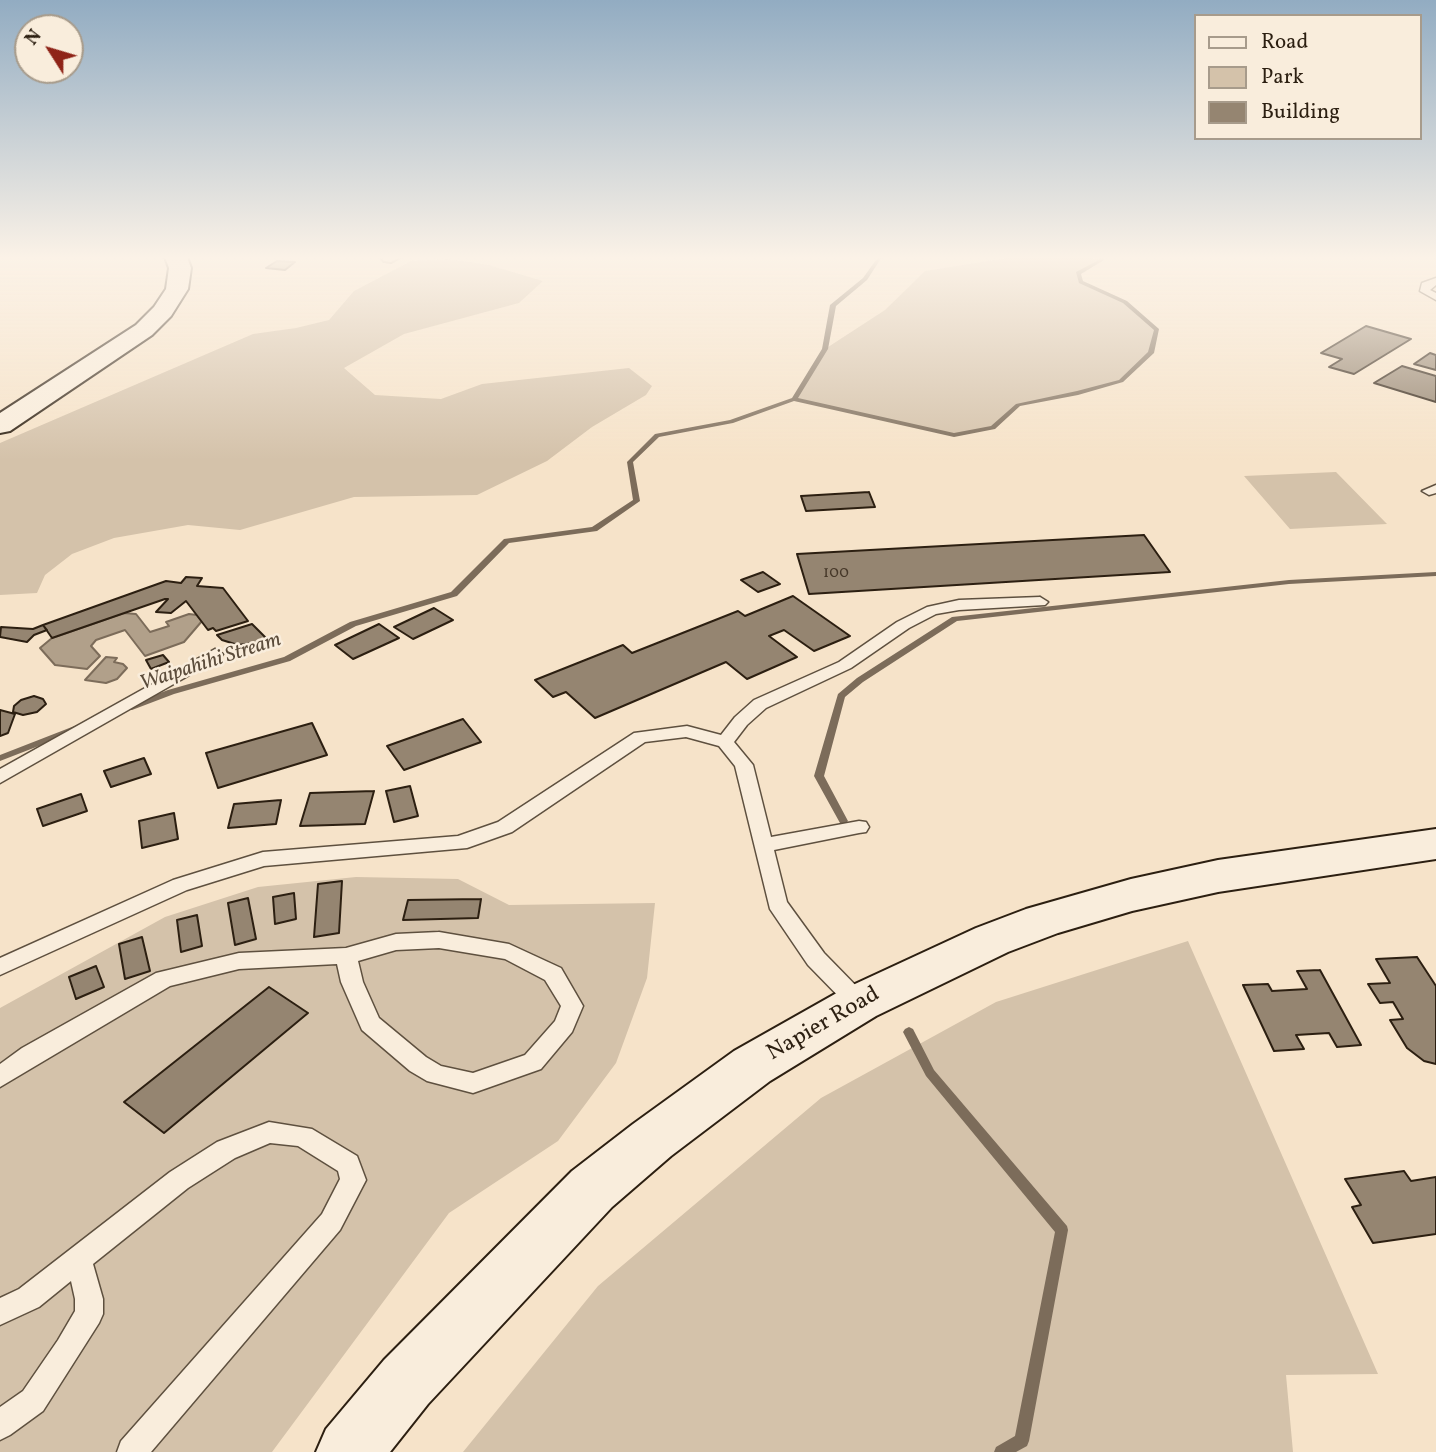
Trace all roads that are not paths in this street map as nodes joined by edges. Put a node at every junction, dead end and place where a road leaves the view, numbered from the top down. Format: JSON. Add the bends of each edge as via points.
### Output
{"nodes":[{"id":1,"x":149,"y":325,"type":"edge"},
{"id":2,"x":0,"y":425,"type":"edge"},
{"id":3,"x":1040,"y":602,"type":"dead end"},
{"id":4,"x":215,"y":654,"type":"dead end"},
{"id":5,"x":725,"y":742,"type":"junction"},
{"id":6,"x":0,"y":777,"type":"edge"},
{"id":7,"x":859,"y":827,"type":"dead end"},
{"id":8,"x":1436,"y":844,"type":"edge"},
{"id":9,"x":763,"y":845,"type":"junction"},
{"id":10,"x":346,"y":956,"type":"junction"},
{"id":11,"x":0,"y":967,"type":"edge"},
{"id":12,"x":859,"y":1003,"type":"junction"},
{"id":13,"x":0,"y":1077,"type":"edge"},
{"id":14,"x":78,"y":1259,"type":"junction"},
{"id":15,"x":0,"y":1312,"type":"edge"},
{"id":16,"x":0,"y":1425,"type":"edge"},
{"id":17,"x":132,"y":1452,"type":"edge"},
{"id":18,"x":349,"y":1452,"type":"edge"}],
"edges":[{"from":1,"to":2,"type":"main road"},
{"from":3,"to":5,"type":"lane","via":[[932,610],[845,665],[760,704]]},
{"from":4,"to":6,"type":"lane"},
{"from":5,"to":9,"type":"lane","via":[[744,765]]},
{"from":5,"to":11,"type":"lane","via":[[687,731],[640,737],[505,827],[460,843],[263,859],[180,885]]},
{"from":7,"to":9,"type":"lane"},
{"from":8,"to":12,"type":"main road","name":"Napier Road","via":[[1254,870],[1131,895],[992,940]]},
{"from":9,"to":12,"type":"lane","via":[[777,904],[816,959]]},
{"from":10,"to":10,"type":"lane","via":[[396,942],[439,940],[509,952],[553,974],[572,1006],[564,1026],[533,1062],[473,1083],[418,1064],[370,1024]]},
{"from":10,"to":13,"type":"lane","via":[[239,961],[164,979]]},
{"from":12,"to":18,"type":"main road","name":"Napier Road","via":[[752,1066],[592,1189],[407,1382]]},
{"from":14,"to":15,"type":"lane","via":[[29,1298]]},
{"from":14,"to":16,"type":"lane","via":[[89,1314],[33,1401]]},
{"from":14,"to":17,"type":"lane","via":[[179,1180],[226,1150],[269,1132],[303,1136],[348,1164],[353,1180],[331,1222]]}]}
